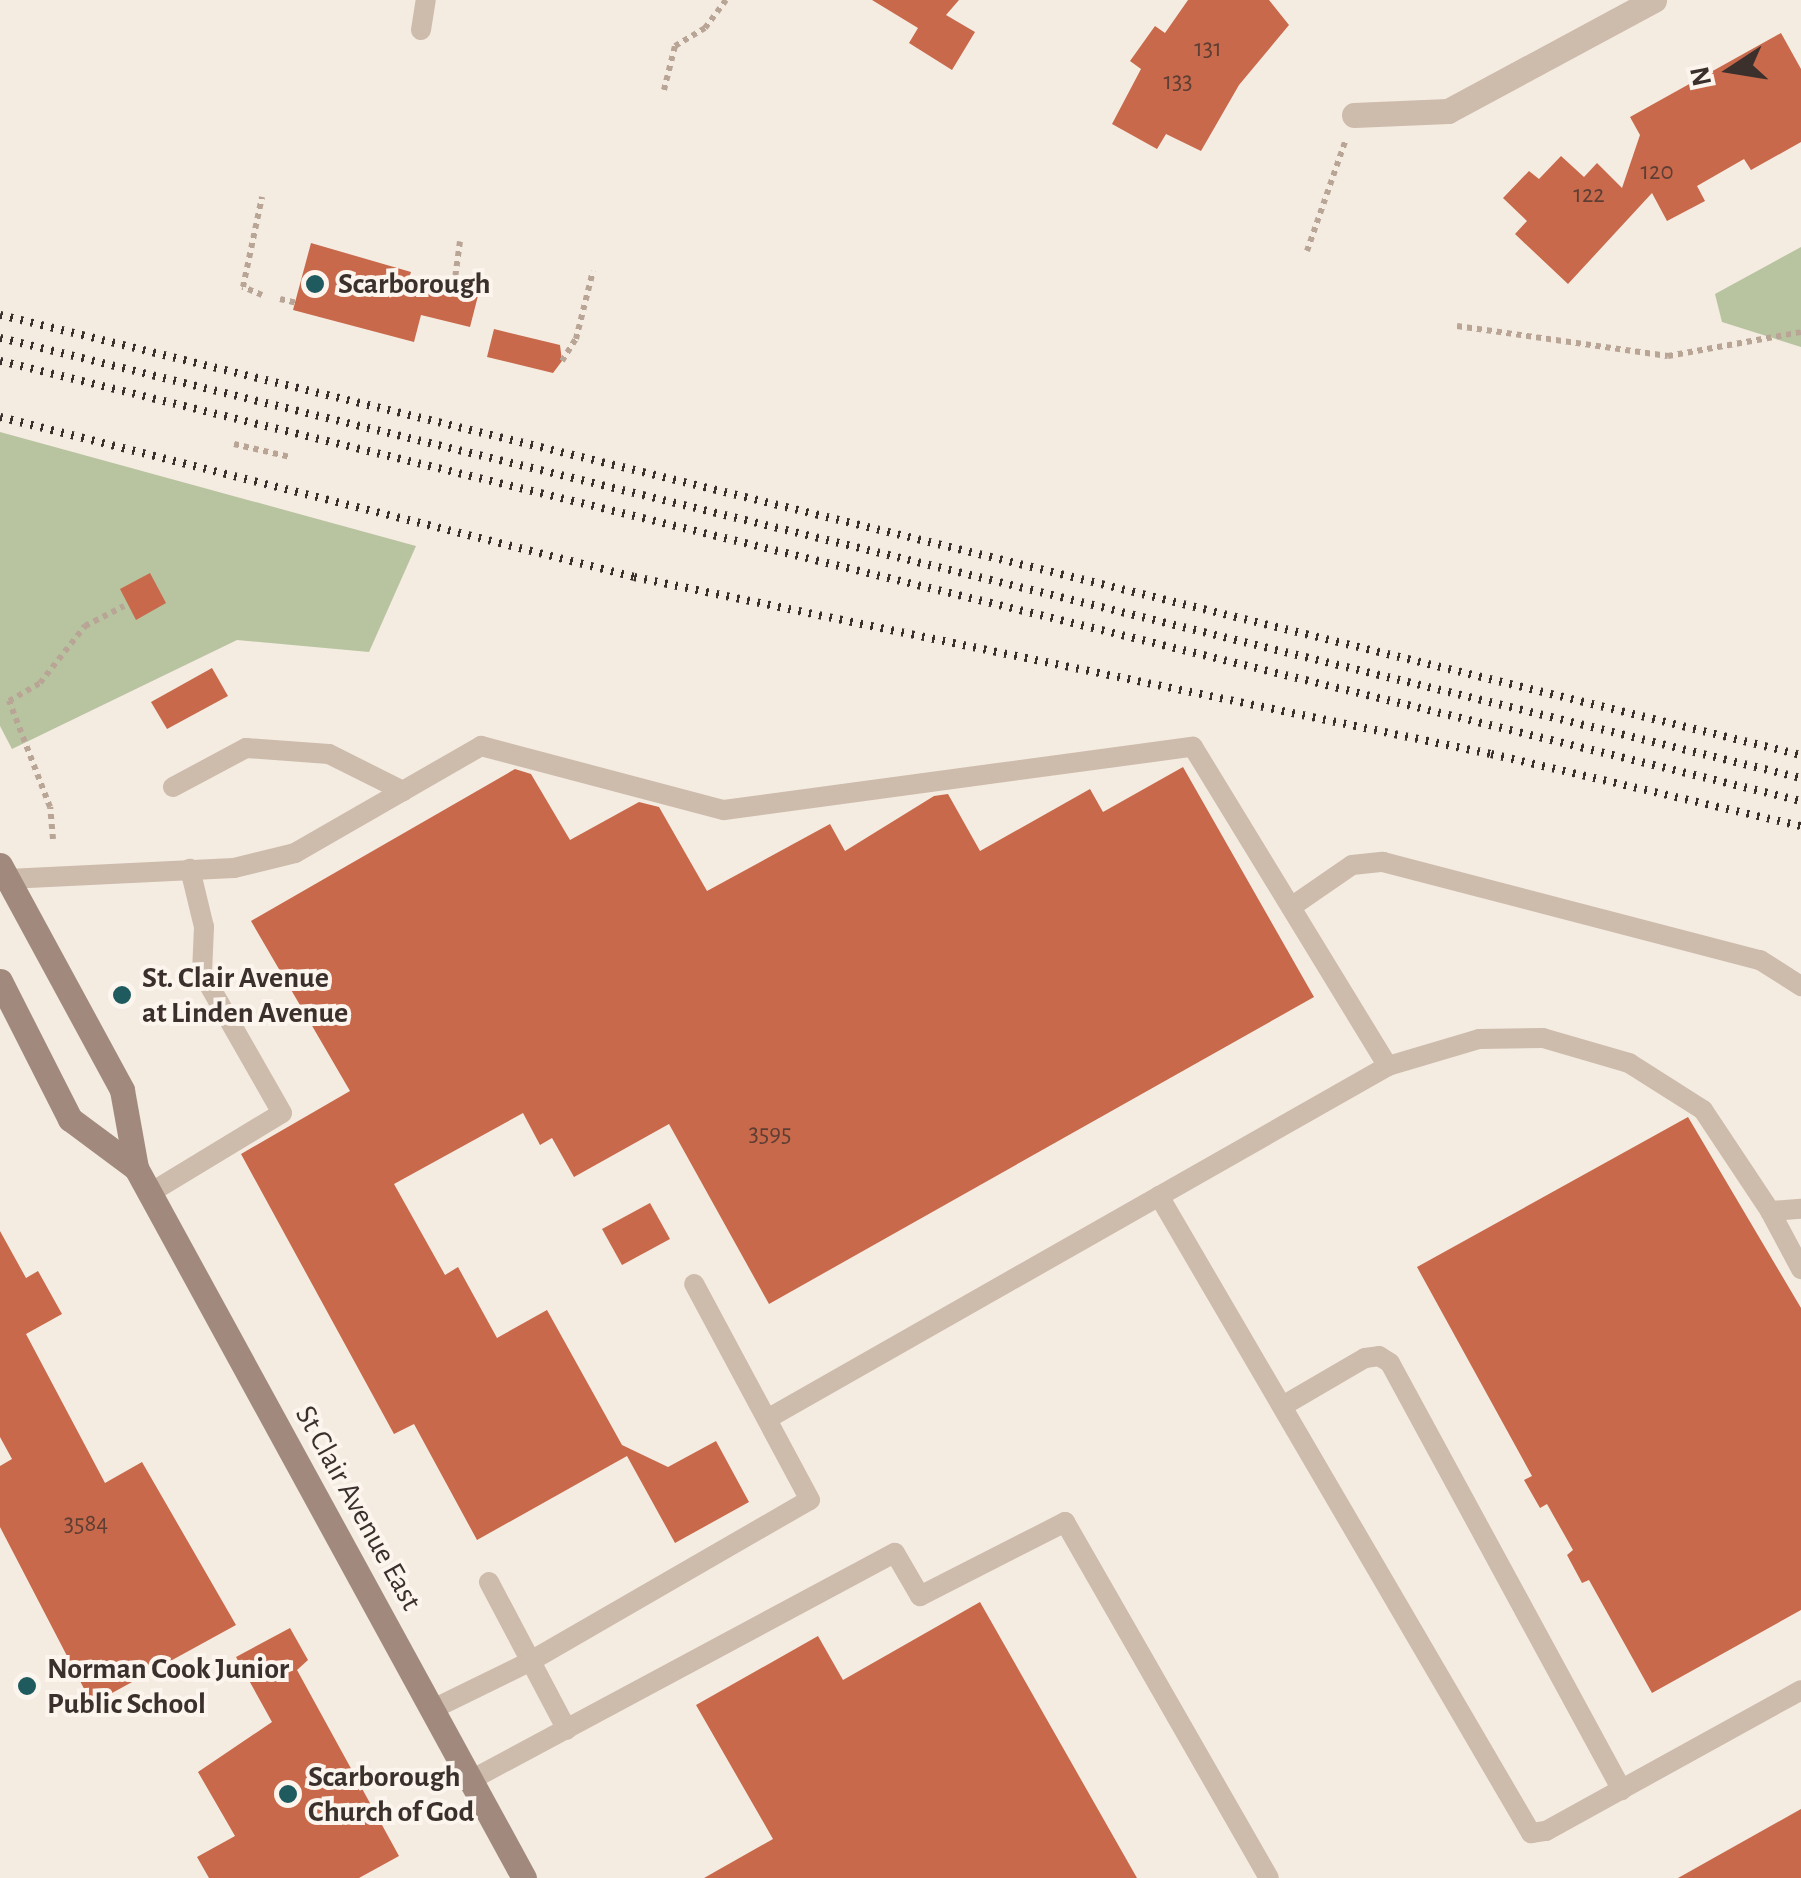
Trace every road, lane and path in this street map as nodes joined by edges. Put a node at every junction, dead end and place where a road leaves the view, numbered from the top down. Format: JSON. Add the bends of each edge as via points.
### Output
{"nodes":[{"id":1,"x":426,"y":0,"type":"edge"},
{"id":2,"x":726,"y":0,"type":"edge"},
{"id":3,"x":1654,"y":0,"type":"edge"},
{"id":4,"x":420,"y":30,"type":"dead end"},
{"id":5,"x":664,"y":90,"type":"dead end"},
{"id":6,"x":1354,"y":114,"type":"joint"},
{"id":7,"x":262,"y":197,"type":"dead end"},
{"id":8,"x":460,"y":242,"type":"dead end"},
{"id":9,"x":1307,"y":251,"type":"dead end"},
{"id":10,"x":593,"y":271,"type":"dead end"},
{"id":11,"x":454,"y":286,"type":"dead end"},
{"id":12,"x":262,"y":295,"type":"dead end"},
{"id":13,"x":280,"y":299,"type":"dead end"},
{"id":14,"x":296,"y":303,"type":"dead end"},
{"id":15,"x":1457,"y":326,"type":"dead end"},
{"id":16,"x":1801,"y":332,"type":"edge"},
{"id":17,"x":562,"y":361,"type":"dead end"},
{"id":18,"x":234,"y":444,"type":"dead end"},
{"id":19,"x":290,"y":457,"type":"dead end"},
{"id":20,"x":124,"y":606,"type":"dead end"},
{"id":21,"x":173,"y":787,"type":"dead end"},
{"id":22,"x":403,"y":791,"type":"junction"},
{"id":23,"x":54,"y":839,"type":"dead end"},
{"id":24,"x":190,"y":869,"type":"junction"},
{"id":25,"x":3,"y":875,"type":"edge"},
{"id":26,"x":1291,"y":908,"type":"junction"},
{"id":27,"x":0,"y":981,"type":"edge"},
{"id":28,"x":1801,"y":986,"type":"edge"},
{"id":29,"x":1388,"y":1066,"type":"junction"},
{"id":30,"x":136,"y":1168,"type":"junction"},
{"id":31,"x":150,"y":1193,"type":"junction"},
{"id":32,"x":1158,"y":1196,"type":"junction"},
{"id":33,"x":1801,"y":1209,"type":"edge"},
{"id":34,"x":1770,"y":1211,"type":"junction"},
{"id":35,"x":1801,"y":1269,"type":"edge"},
{"id":36,"x":694,"y":1284,"type":"dead end"},
{"id":37,"x":1286,"y":1404,"type":"junction"},
{"id":38,"x":767,"y":1419,"type":"junction"},
{"id":39,"x":488,"y":1582,"type":"dead end"},
{"id":40,"x":529,"y":1662,"type":"junction"},
{"id":41,"x":1801,"y":1690,"type":"edge"},
{"id":42,"x":430,"y":1710,"type":"junction"},
{"id":43,"x":567,"y":1730,"type":"junction"},
{"id":44,"x":469,"y":1781,"type":"junction"},
{"id":45,"x":1622,"y":1790,"type":"junction"},
{"id":46,"x":524,"y":1878,"type":"edge"},
{"id":47,"x":1269,"y":1878,"type":"edge"}],
"edges":[{"from":1,"to":4,"type":"lane"},
{"from":2,"to":5,"type":"path","via":[[706,28],[675,46]]},
{"from":3,"to":6,"type":"street","via":[[1448,111]]},
{"from":6,"to":9,"type":"path"},
{"from":7,"to":12,"type":"path","via":[[243,287]]},
{"from":8,"to":11,"type":"path"},
{"from":10,"to":17,"type":"path","via":[[576,339]]},
{"from":13,"to":14,"type":"path"},
{"from":15,"to":16,"type":"path","via":[[1668,356]]},
{"from":18,"to":19,"type":"path"},
{"from":20,"to":23,"type":"path","via":[[85,626],[40,683],[9,701],[50,807]]},
{"from":21,"to":22,"type":"lane","via":[[246,748],[328,754]]},
{"from":22,"to":24,"type":"lane","via":[[295,853],[234,868]]},
{"from":22,"to":26,"type":"lane","via":[[482,746],[724,810],[1193,747]]},
{"from":24,"to":25,"type":"lane"},
{"from":24,"to":31,"type":"lane","via":[[204,927],[202,973],[282,1113]]},
{"from":25,"to":30,"type":"main road","name":"St Clair Avenue East","via":[[122,1090]]},
{"from":26,"to":28,"type":"lane","via":[[1352,865],[1383,862],[1760,960]]},
{"from":26,"to":29,"type":"lane"},
{"from":27,"to":30,"type":"main road","name":"St Clair Avenue East","via":[[70,1118]]},
{"from":29,"to":32,"type":"lane"},
{"from":29,"to":34,"type":"lane","via":[[1479,1039],[1544,1038],[1629,1063],[1703,1110]]},
{"from":30,"to":31,"type":"main road","name":"St Clair Avenue East"},
{"from":31,"to":42,"type":"main road","name":"St Clair Avenue East"},
{"from":32,"to":37,"type":"lane"},
{"from":32,"to":38,"type":"lane"},
{"from":33,"to":34,"type":"lane"},
{"from":34,"to":35,"type":"lane"},
{"from":36,"to":38,"type":"lane"},
{"from":37,"to":45,"type":"lane","via":[[1521,1824],[1531,1833],[1546,1831]]},
{"from":37,"to":45,"type":"lane","via":[[1366,1358],[1390,1363]]},
{"from":38,"to":40,"type":"lane","via":[[810,1500]]},
{"from":39,"to":40,"type":"lane"},
{"from":40,"to":42,"type":"lane"},
{"from":40,"to":43,"type":"lane"},
{"from":41,"to":45,"type":"lane"},
{"from":42,"to":44,"type":"main road","name":"St Clair Avenue East"},
{"from":43,"to":44,"type":"lane"},
{"from":43,"to":47,"type":"lane","via":[[895,1553],[920,1596],[1065,1522]]},
{"from":44,"to":46,"type":"main road","name":"St Clair Avenue East"}]}
